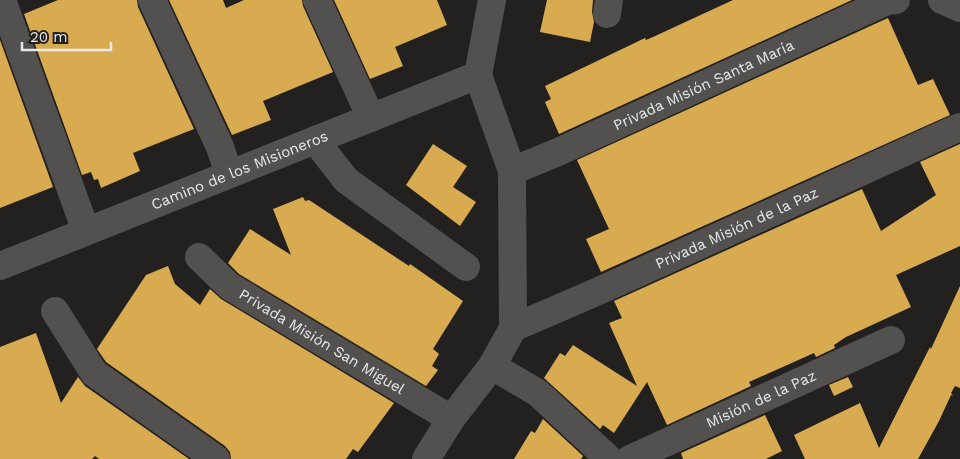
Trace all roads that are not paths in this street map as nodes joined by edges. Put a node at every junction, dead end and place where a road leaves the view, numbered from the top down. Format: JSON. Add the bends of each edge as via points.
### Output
{"nodes":[{"id":1,"x":2,"y":0,"type":"edge"},
{"id":2,"x":152,"y":0,"type":"edge"},
{"id":3,"x":318,"y":0,"type":"edge"},
{"id":4,"x":492,"y":0,"type":"edge"},
{"id":5,"x":896,"y":0,"type":"edge"},
{"id":6,"x":942,"y":0,"type":"edge"},
{"id":7,"x":960,"y":8,"type":"edge"},
{"id":8,"x":478,"y":74,"type":"junction"},
{"id":9,"x":371,"y":118,"type":"junction"},
{"id":10,"x":960,"y":127,"type":"edge"},
{"id":11,"x":315,"y":140,"type":"junction"},
{"id":12,"x":512,"y":171,"type":"junction"},
{"id":13,"x":230,"y":174,"type":"junction"},
{"id":14,"x":86,"y":232,"type":"junction"},
{"id":15,"x":198,"y":257,"type":"dead end"},
{"id":16,"x":0,"y":266,"type":"edge"},
{"id":17,"x":466,"y":267,"type":"dead end"},
{"id":18,"x":55,"y":311,"type":"dead end"},
{"id":19,"x":513,"y":328,"type":"junction"},
{"id":20,"x":891,"y":340,"type":"dead end"},
{"id":21,"x":492,"y":366,"type":"junction"},
{"id":22,"x":451,"y":418,"type":"junction"},
{"id":23,"x":216,"y":459,"type":"edge"},
{"id":24,"x":426,"y":459,"type":"edge"},
{"id":25,"x":609,"y":459,"type":"edge"},
{"id":26,"x":630,"y":459,"type":"edge"}],
"edges":[{"from":1,"to":14,"type":"street"},
{"from":2,"to":13,"type":"street"},
{"from":3,"to":9,"type":"street"},
{"from":4,"to":8,"type":"street"},
{"from":5,"to":12,"type":"street","name":"Privada Misión Santa María","via":[[887,1]]},
{"from":6,"to":7,"type":"street"},
{"from":8,"to":9,"type":"street","name":"Camino de los Misioneros"},
{"from":8,"to":12,"type":"street"},
{"from":9,"to":11,"type":"street","name":"Camino de los Misioneros"},
{"from":10,"to":19,"type":"street","name":"Privada Misión de la Paz"},
{"from":11,"to":13,"type":"street","name":"Camino de los Misioneros"},
{"from":11,"to":17,"type":"street","via":[[346,180]]},
{"from":12,"to":19,"type":"street"},
{"from":13,"to":14,"type":"street","name":"Camino de los Misioneros"},
{"from":14,"to":16,"type":"street","name":"Camino de los Misioneros"},
{"from":15,"to":22,"type":"street","name":"Privada Misión San Miguel","via":[[229,286]]},
{"from":18,"to":23,"type":"street","via":[[94,373]]},
{"from":19,"to":21,"type":"street"},
{"from":20,"to":26,"type":"street","name":"Misión de la Paz"},
{"from":21,"to":22,"type":"street"},
{"from":21,"to":25,"type":"street","via":[[538,393]]},
{"from":22,"to":24,"type":"street"}]}
